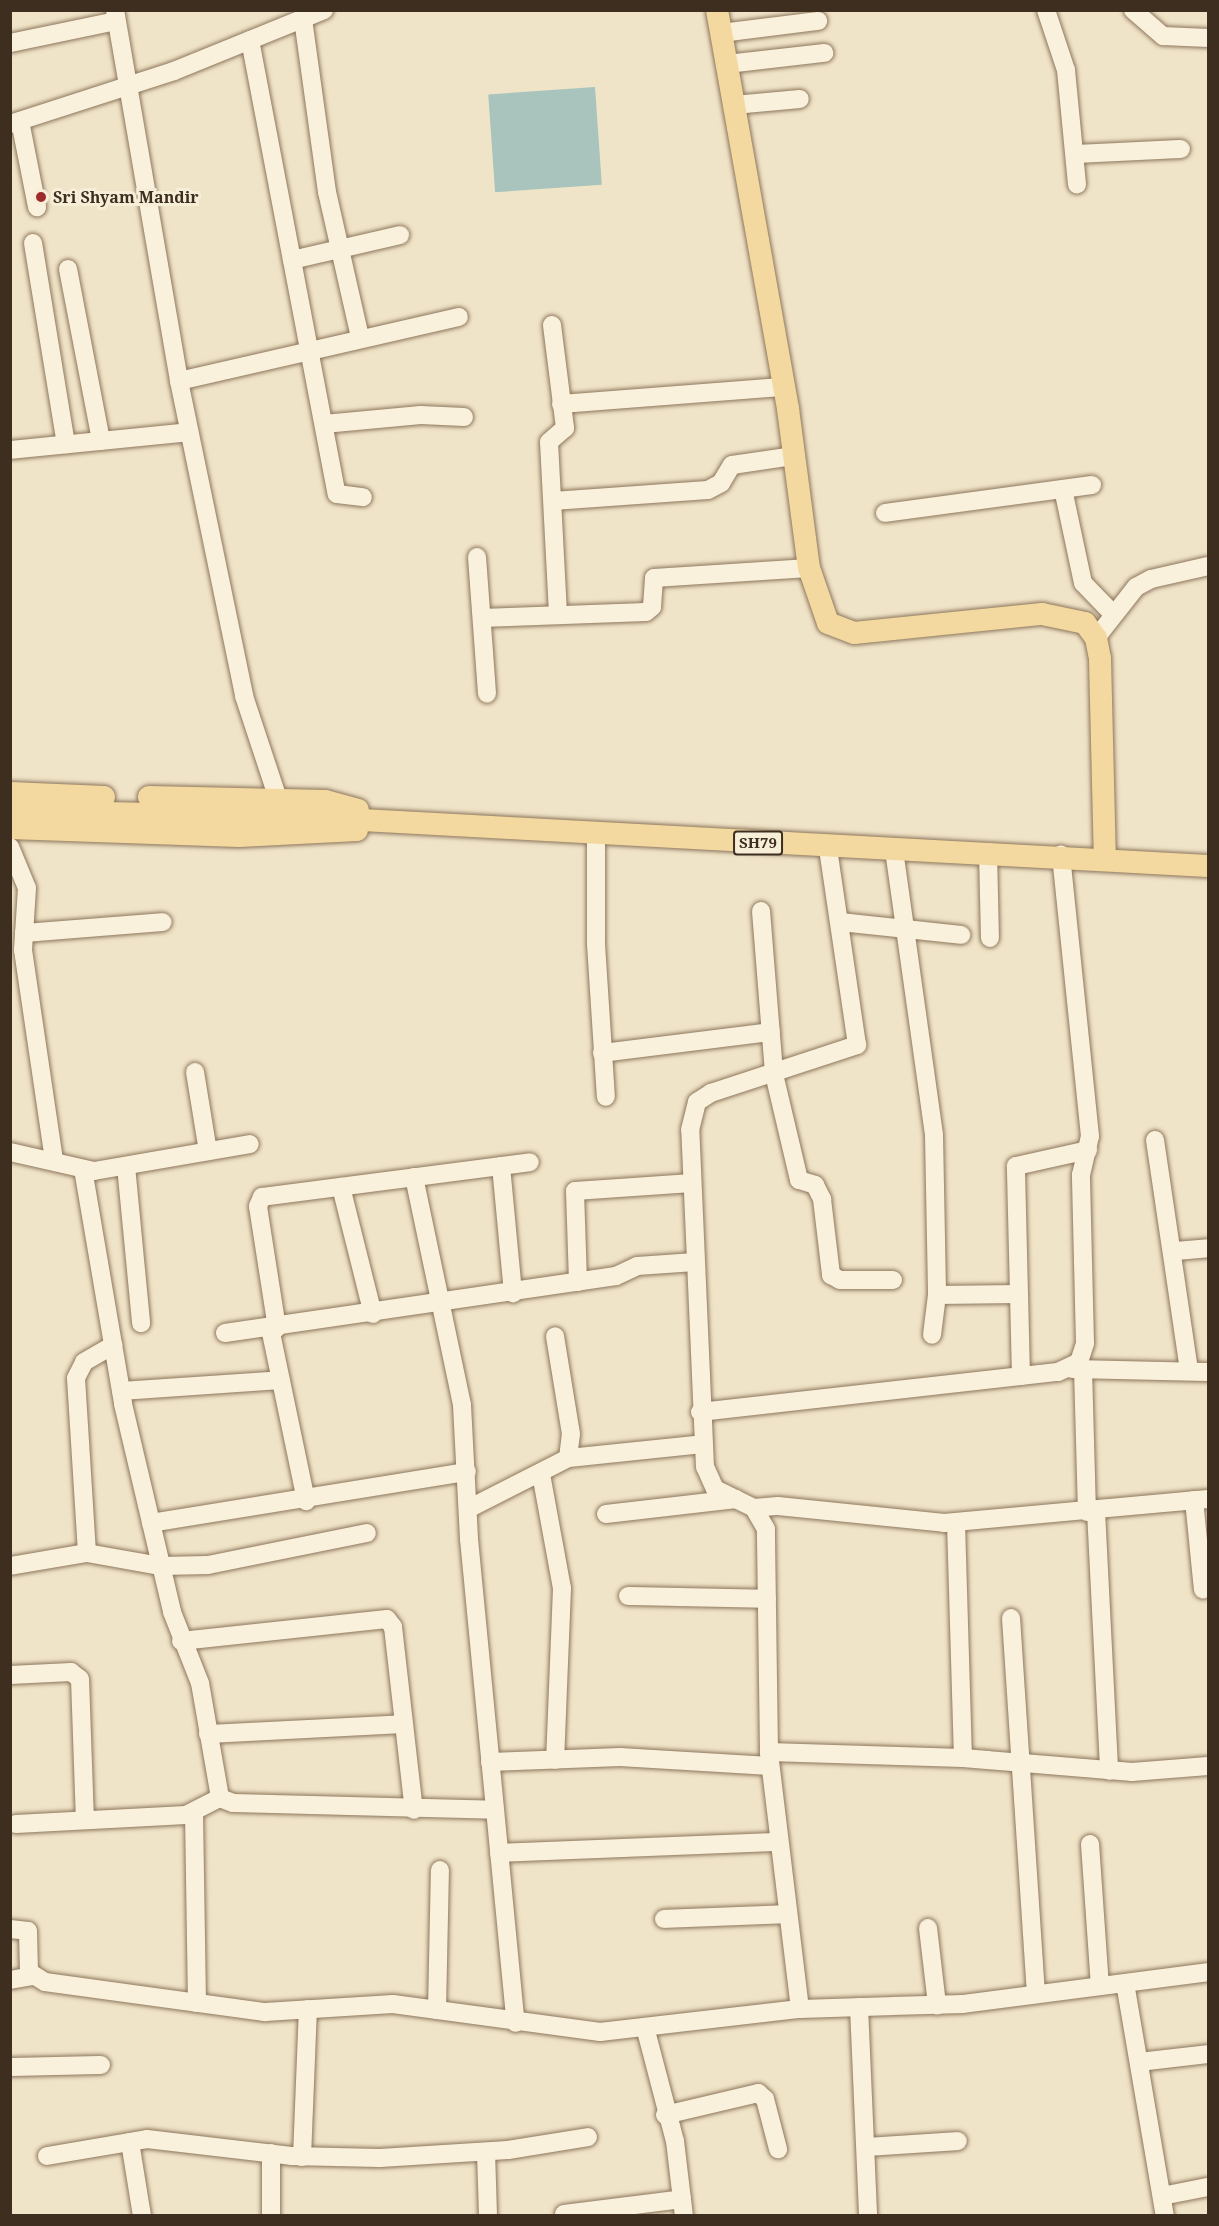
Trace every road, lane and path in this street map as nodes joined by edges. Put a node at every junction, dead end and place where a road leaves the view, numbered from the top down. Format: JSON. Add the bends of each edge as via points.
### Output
{"nodes":[{"id":1,"x":324,"y":10,"type":"edge"},
{"id":2,"x":717,"y":10,"type":"edge"},
{"id":3,"x":1046,"y":10,"type":"edge"},
{"id":4,"x":1133,"y":10,"type":"edge"},
{"id":5,"x":115,"y":16,"type":"edge"},
{"id":6,"x":297,"y":17,"type":"edge"},
{"id":7,"x":818,"y":21,"type":"dead end"},
{"id":8,"x":721,"y":33,"type":"junction"},
{"id":9,"x":1209,"y":38,"type":"edge"},
{"id":10,"x":250,"y":40,"type":"junction"},
{"id":11,"x":10,"y":43,"type":"edge"},
{"id":12,"x":824,"y":53,"type":"dead end"},
{"id":13,"x":727,"y":64,"type":"junction"},
{"id":14,"x":126,"y":87,"type":"junction"},
{"id":15,"x":800,"y":99,"type":"dead end"},
{"id":16,"x":734,"y":105,"type":"junction"},
{"id":17,"x":15,"y":123,"type":"edge"},
{"id":18,"x":1181,"y":149,"type":"dead end"},
{"id":19,"x":1075,"y":154,"type":"junction"},
{"id":20,"x":1077,"y":184,"type":"dead end"},
{"id":21,"x":37,"y":207,"type":"dead end"},
{"id":22,"x":400,"y":235,"type":"dead end"},
{"id":23,"x":33,"y":243,"type":"dead end"},
{"id":24,"x":338,"y":249,"type":"junction"},
{"id":25,"x":292,"y":260,"type":"junction"},
{"id":26,"x":68,"y":269,"type":"dead end"},
{"id":27,"x":459,"y":317,"type":"dead end"},
{"id":28,"x":552,"y":325,"type":"dead end"},
{"id":29,"x":360,"y":337,"type":"junction"},
{"id":30,"x":309,"y":347,"type":"junction"},
{"id":31,"x":179,"y":381,"type":"junction"},
{"id":32,"x":784,"y":387,"type":"junction"},
{"id":33,"x":561,"y":404,"type":"junction"},
{"id":34,"x":464,"y":417,"type":"dead end"},
{"id":35,"x":324,"y":424,"type":"junction"},
{"id":36,"x":189,"y":432,"type":"junction"},
{"id":37,"x":101,"y":441,"type":"junction"},
{"id":38,"x":66,"y":444,"type":"junction"},
{"id":39,"x":10,"y":450,"type":"edge"},
{"id":40,"x":794,"y":456,"type":"junction"},
{"id":41,"x":1092,"y":485,"type":"dead end"},
{"id":42,"x":1063,"y":489,"type":"junction"},
{"id":43,"x":363,"y":496,"type":"dead end"},
{"id":44,"x":553,"y":501,"type":"junction"},
{"id":45,"x":885,"y":513,"type":"dead end"},
{"id":46,"x":477,"y":557,"type":"dead end"},
{"id":47,"x":1209,"y":566,"type":"edge"},
{"id":48,"x":809,"y":568,"type":"junction"},
{"id":49,"x":1113,"y":614,"type":"junction"},
{"id":50,"x":558,"y":615,"type":"junction"},
{"id":51,"x":482,"y":618,"type":"junction"},
{"id":52,"x":1096,"y":638,"type":"junction"},
{"id":53,"x":487,"y":694,"type":"dead end"},
{"id":54,"x":10,"y":794,"type":"edge"},
{"id":55,"x":278,"y":799,"type":"junction"},
{"id":56,"x":10,"y":810,"type":"edge"},
{"id":57,"x":387,"y":822,"type":"junction"},
{"id":58,"x":10,"y":828,"type":"edge"},
{"id":59,"x":596,"y":834,"type":"junction"},
{"id":60,"x":10,"y":847,"type":"edge"},
{"id":61,"x":828,"y":848,"type":"junction"},
{"id":62,"x":894,"y":850,"type":"junction"},
{"id":63,"x":988,"y":852,"type":"junction"},
{"id":64,"x":1061,"y":855,"type":"junction"},
{"id":65,"x":1105,"y":858,"type":"junction"},
{"id":66,"x":1209,"y":866,"type":"edge"},
{"id":67,"x":761,"y":911,"type":"dead end"},
{"id":68,"x":163,"y":921,"type":"dead end"},
{"id":69,"x":840,"y":922,"type":"junction"},
{"id":70,"x":906,"y":929,"type":"junction"},
{"id":71,"x":24,"y":933,"type":"junction"},
{"id":72,"x":961,"y":935,"type":"dead end"},
{"id":73,"x":990,"y":938,"type":"dead end"},
{"id":74,"x":771,"y":1032,"type":"junction"},
{"id":75,"x":602,"y":1053,"type":"junction"},
{"id":76,"x":195,"y":1072,"type":"dead end"},
{"id":77,"x":774,"y":1074,"type":"junction"},
{"id":78,"x":606,"y":1097,"type":"dead end"},
{"id":79,"x":1155,"y":1140,"type":"dead end"},
{"id":80,"x":250,"y":1144,"type":"dead end"},
{"id":81,"x":1088,"y":1150,"type":"junction"},
{"id":82,"x":208,"y":1151,"type":"junction"},
{"id":83,"x":10,"y":1152,"type":"edge"},
{"id":84,"x":54,"y":1158,"type":"junction"},
{"id":85,"x":530,"y":1162,"type":"dead end"},
{"id":86,"x":126,"y":1166,"type":"junction"},
{"id":87,"x":501,"y":1166,"type":"junction"},
{"id":88,"x":83,"y":1169,"type":"junction"},
{"id":89,"x":414,"y":1178,"type":"junction"},
{"id":90,"x":692,"y":1183,"type":"junction"},
{"id":91,"x":341,"y":1186,"type":"junction"},
{"id":92,"x":1209,"y":1248,"type":"edge"},
{"id":93,"x":1176,"y":1251,"type":"junction"},
{"id":94,"x":695,"y":1262,"type":"junction"},
{"id":95,"x":893,"y":1280,"type":"dead end"},
{"id":96,"x":578,"y":1282,"type":"junction"},
{"id":97,"x":513,"y":1293,"type":"junction"},
{"id":98,"x":1019,"y":1294,"type":"junction"},
{"id":99,"x":937,"y":1295,"type":"junction"},
{"id":100,"x":440,"y":1305,"type":"junction"},
{"id":101,"x":373,"y":1314,"type":"junction"},
{"id":102,"x":141,"y":1323,"type":"dead end"},
{"id":103,"x":274,"y":1328,"type":"junction"},
{"id":104,"x":225,"y":1333,"type":"dead end"},
{"id":105,"x":932,"y":1335,"type":"dead end"},
{"id":106,"x":555,"y":1336,"type":"dead end"},
{"id":107,"x":113,"y":1345,"type":"junction"},
{"id":108,"x":1077,"y":1369,"type":"junction"},
{"id":109,"x":1189,"y":1370,"type":"junction"},
{"id":110,"x":1209,"y":1372,"type":"edge"},
{"id":111,"x":1021,"y":1376,"type":"junction"},
{"id":112,"x":281,"y":1380,"type":"junction"},
{"id":113,"x":121,"y":1391,"type":"junction"},
{"id":114,"x":700,"y":1412,"type":"junction"},
{"id":115,"x":703,"y":1444,"type":"junction"},
{"id":116,"x":568,"y":1458,"type":"junction"},
{"id":117,"x":467,"y":1472,"type":"junction"},
{"id":118,"x":541,"y":1474,"type":"junction"},
{"id":119,"x":736,"y":1499,"type":"junction"},
{"id":120,"x":1201,"y":1500,"type":"edge"},
{"id":121,"x":306,"y":1501,"type":"junction"},
{"id":122,"x":754,"y":1508,"type":"junction"},
{"id":123,"x":468,"y":1509,"type":"junction"},
{"id":124,"x":1092,"y":1511,"type":"junction"},
{"id":125,"x":606,"y":1514,"type":"dead end"},
{"id":126,"x":151,"y":1523,"type":"junction"},
{"id":127,"x":956,"y":1523,"type":"junction"},
{"id":128,"x":367,"y":1533,"type":"dead end"},
{"id":129,"x":87,"y":1553,"type":"junction"},
{"id":130,"x":10,"y":1566,"type":"edge"},
{"id":131,"x":161,"y":1566,"type":"junction"},
{"id":132,"x":1203,"y":1590,"type":"dead end"},
{"id":133,"x":628,"y":1596,"type":"dead end"},
{"id":134,"x":767,"y":1599,"type":"junction"},
{"id":135,"x":1011,"y":1618,"type":"dead end"},
{"id":136,"x":182,"y":1641,"type":"junction"},
{"id":137,"x":10,"y":1675,"type":"edge"},
{"id":138,"x":404,"y":1724,"type":"junction"},
{"id":139,"x":208,"y":1734,"type":"junction"},
{"id":140,"x":963,"y":1758,"type":"junction"},
{"id":141,"x":770,"y":1759,"type":"junction"},
{"id":142,"x":555,"y":1760,"type":"junction"},
{"id":143,"x":490,"y":1762,"type":"junction"},
{"id":144,"x":1019,"y":1763,"type":"junction"},
{"id":145,"x":1209,"y":1766,"type":"edge"},
{"id":146,"x":1109,"y":1771,"type":"junction"},
{"id":147,"x":220,"y":1798,"type":"junction"},
{"id":148,"x":414,"y":1810,"type":"junction"},
{"id":149,"x":495,"y":1810,"type":"junction"},
{"id":150,"x":194,"y":1813,"type":"junction"},
{"id":151,"x":85,"y":1820,"type":"junction"},
{"id":152,"x":16,"y":1824,"type":"dead end"},
{"id":153,"x":778,"y":1842,"type":"junction"},
{"id":154,"x":1090,"y":1844,"type":"dead end"},
{"id":155,"x":499,"y":1853,"type":"junction"},
{"id":156,"x":440,"y":1870,"type":"dead end"},
{"id":157,"x":788,"y":1914,"type":"junction"},
{"id":158,"x":664,"y":1919,"type":"dead end"},
{"id":159,"x":928,"y":1928,"type":"dead end"},
{"id":160,"x":10,"y":1929,"type":"edge"},
{"id":161,"x":1209,"y":1972,"type":"edge"},
{"id":162,"x":32,"y":1976,"type":"junction"},
{"id":163,"x":10,"y":1980,"type":"edge"},
{"id":164,"x":1125,"y":1983,"type":"junction"},
{"id":165,"x":1100,"y":1986,"type":"junction"},
{"id":166,"x":1036,"y":1994,"type":"junction"},
{"id":167,"x":197,"y":2002,"type":"junction"},
{"id":168,"x":937,"y":2005,"type":"junction"},
{"id":169,"x":859,"y":2007,"type":"junction"},
{"id":170,"x":800,"y":2008,"type":"junction"},
{"id":171,"x":308,"y":2009,"type":"junction"},
{"id":172,"x":436,"y":2010,"type":"junction"},
{"id":173,"x":516,"y":2022,"type":"junction"},
{"id":174,"x":645,"y":2027,"type":"junction"},
{"id":175,"x":1209,"y":2054,"type":"edge"},
{"id":176,"x":1139,"y":2062,"type":"junction"},
{"id":177,"x":101,"y":2065,"type":"dead end"},
{"id":178,"x":10,"y":2067,"type":"edge"},
{"id":179,"x":665,"y":2115,"type":"junction"},
{"id":180,"x":588,"y":2137,"type":"dead end"},
{"id":181,"x":958,"y":2141,"type":"dead end"},
{"id":182,"x":130,"y":2142,"type":"junction"},
{"id":183,"x":868,"y":2146,"type":"junction"},
{"id":184,"x":778,"y":2148,"type":"dead end"},
{"id":185,"x":486,"y":2152,"type":"junction"},
{"id":186,"x":271,"y":2153,"type":"junction"},
{"id":187,"x":47,"y":2156,"type":"dead end"},
{"id":188,"x":302,"y":2157,"type":"junction"},
{"id":189,"x":1209,"y":2187,"type":"edge"},
{"id":190,"x":1162,"y":2196,"type":"junction"},
{"id":191,"x":683,"y":2207,"type":"edge"},
{"id":192,"x":564,"y":2214,"type":"edge"},
{"id":193,"x":488,"y":2215,"type":"edge"},
{"id":194,"x":142,"y":2216,"type":"edge"},
{"id":195,"x":271,"y":2216,"type":"edge"},
{"id":196,"x":868,"y":2216,"type":"edge"},
{"id":197,"x":1165,"y":2216,"type":"edge"}],
"edges":[{"from":1,"to":6,"type":"street"},
{"from":2,"to":8,"type":"main road"},
{"from":3,"to":19,"type":"street","via":[[1066,70]]},
{"from":4,"to":9,"type":"street","via":[[1163,36]]},
{"from":5,"to":11,"type":"street"},
{"from":5,"to":14,"type":"street"},
{"from":6,"to":10,"type":"street"},
{"from":6,"to":24,"type":"street"},
{"from":7,"to":8,"type":"street"},
{"from":8,"to":13,"type":"main road"},
{"from":10,"to":14,"type":"street"},
{"from":10,"to":25,"type":"street"},
{"from":12,"to":13,"type":"street"},
{"from":13,"to":16,"type":"main road"},
{"from":14,"to":17,"type":"street"},
{"from":14,"to":31,"type":"street"},
{"from":15,"to":16,"type":"street"},
{"from":16,"to":32,"type":"main road"},
{"from":17,"to":21,"type":"street"},
{"from":18,"to":19,"type":"street"},
{"from":19,"to":20,"type":"street"},
{"from":22,"to":24,"type":"street"},
{"from":23,"to":38,"type":"street"},
{"from":24,"to":25,"type":"street"},
{"from":24,"to":29,"type":"street"},
{"from":25,"to":30,"type":"street"},
{"from":26,"to":37,"type":"street"},
{"from":27,"to":29,"type":"street"},
{"from":28,"to":33,"type":"street"},
{"from":29,"to":30,"type":"street"},
{"from":30,"to":31,"type":"street"},
{"from":30,"to":35,"type":"street"},
{"from":31,"to":36,"type":"street"},
{"from":32,"to":33,"type":"street"},
{"from":32,"to":40,"type":"main road"},
{"from":33,"to":44,"type":"street","via":[[565,428],[549,442]]},
{"from":34,"to":35,"type":"street","via":[[436,414]]},
{"from":35,"to":43,"type":"street","via":[[337,494]]},
{"from":36,"to":37,"type":"street"},
{"from":36,"to":55,"type":"street","via":[[244,696]]},
{"from":37,"to":38,"type":"street"},
{"from":38,"to":39,"type":"street"},
{"from":40,"to":44,"type":"street","via":[[732,465],[721,483],[708,490]]},
{"from":40,"to":48,"type":"main road"},
{"from":41,"to":42,"type":"street"},
{"from":42,"to":45,"type":"street"},
{"from":42,"to":49,"type":"street","via":[[1083,583]]},
{"from":44,"to":50,"type":"street"},
{"from":46,"to":51,"type":"street"},
{"from":47,"to":49,"type":"street","via":[[1151,579]]},
{"from":48,"to":50,"type":"street","via":[[654,578],[649,611]]},
{"from":48,"to":52,"type":"main road","via":[[828,623],[837,631],[1042,614],[1085,622]]},
{"from":49,"to":52,"type":"street"},
{"from":50,"to":51,"type":"street"},
{"from":51,"to":53,"type":"street"},
{"from":52,"to":65,"type":"main road"},
{"from":54,"to":55,"type":"main road","number":"SH79"},
{"from":55,"to":57,"type":"main road","number":"SH79","via":[[325,801]]},
{"from":56,"to":57,"type":"main road","number":"SH79"},
{"from":57,"to":58,"type":"main road","number":"SH79","via":[[350,832],[239,836]]},
{"from":57,"to":59,"type":"main road","number":"SH79"},
{"from":59,"to":61,"type":"main road","number":"SH79"},
{"from":59,"to":75,"type":"street"},
{"from":60,"to":71,"type":"street","via":[[27,888]]},
{"from":61,"to":62,"type":"main road","number":"SH79"},
{"from":61,"to":69,"type":"street"},
{"from":62,"to":63,"type":"main road","number":"SH79"},
{"from":62,"to":70,"type":"street"},
{"from":63,"to":64,"type":"main road","number":"SH79"},
{"from":63,"to":73,"type":"street"},
{"from":64,"to":65,"type":"main road","number":"SH79"},
{"from":64,"to":81,"type":"street","via":[[1089,1121]]},
{"from":65,"to":66,"type":"main road","number":"SH79"},
{"from":67,"to":74,"type":"street"},
{"from":68,"to":71,"type":"street"},
{"from":69,"to":70,"type":"street"},
{"from":69,"to":77,"type":"street","via":[[857,1045]]},
{"from":70,"to":72,"type":"street"},
{"from":70,"to":99,"type":"street","via":[[934,1135]]},
{"from":71,"to":84,"type":"street"},
{"from":74,"to":75,"type":"street"},
{"from":74,"to":77,"type":"street"},
{"from":75,"to":78,"type":"street"},
{"from":76,"to":82,"type":"street"},
{"from":77,"to":90,"type":"street","via":[[697,1102],[690,1130]]},
{"from":77,"to":95,"type":"street","via":[[799,1180],[815,1185],[822,1199],[831,1275],[840,1281]]},
{"from":79,"to":93,"type":"street"},
{"from":80,"to":82,"type":"street"},
{"from":81,"to":98,"type":"street","via":[[1016,1167]]},
{"from":81,"to":108,"type":"street","via":[[1081,1175],[1085,1343]]},
{"from":82,"to":86,"type":"street"},
{"from":83,"to":84,"type":"street"},
{"from":84,"to":88,"type":"street"},
{"from":85,"to":87,"type":"street"},
{"from":86,"to":88,"type":"street"},
{"from":86,"to":102,"type":"street"},
{"from":87,"to":89,"type":"street"},
{"from":87,"to":97,"type":"street"},
{"from":88,"to":107,"type":"street"},
{"from":89,"to":91,"type":"street"},
{"from":89,"to":100,"type":"street"},
{"from":90,"to":94,"type":"street"},
{"from":90,"to":96,"type":"street","via":[[575,1191]]},
{"from":91,"to":101,"type":"street"},
{"from":91,"to":103,"type":"street","via":[[260,1200]]},
{"from":92,"to":93,"type":"street"},
{"from":93,"to":109,"type":"street"},
{"from":94,"to":96,"type":"street","via":[[637,1266],[616,1276]]},
{"from":94,"to":114,"type":"street"},
{"from":96,"to":97,"type":"street"},
{"from":97,"to":100,"type":"street"},
{"from":98,"to":99,"type":"street"},
{"from":98,"to":111,"type":"street"},
{"from":99,"to":105,"type":"street"},
{"from":100,"to":101,"type":"street"},
{"from":100,"to":117,"type":"street","via":[[462,1405]]},
{"from":101,"to":103,"type":"street"},
{"from":103,"to":104,"type":"street"},
{"from":103,"to":112,"type":"street"},
{"from":106,"to":116,"type":"street","via":[[571,1434]]},
{"from":107,"to":113,"type":"street"},
{"from":107,"to":129,"type":"street","via":[[84,1362],[76,1378]]},
{"from":108,"to":109,"type":"street"},
{"from":108,"to":111,"type":"street"},
{"from":108,"to":124,"type":"street"},
{"from":109,"to":110,"type":"street"},
{"from":111,"to":114,"type":"street"},
{"from":112,"to":113,"type":"street"},
{"from":112,"to":121,"type":"street"},
{"from":113,"to":126,"type":"street"},
{"from":114,"to":115,"type":"street"},
{"from":115,"to":116,"type":"street"},
{"from":115,"to":119,"type":"street","via":[[708,1480]]},
{"from":116,"to":118,"type":"street"},
{"from":117,"to":121,"type":"street"},
{"from":117,"to":123,"type":"street"},
{"from":118,"to":123,"type":"street"},
{"from":118,"to":142,"type":"street","via":[[562,1588]]},
{"from":119,"to":122,"type":"street"},
{"from":119,"to":125,"type":"street"},
{"from":120,"to":124,"type":"street"},
{"from":120,"to":132,"type":"street"},
{"from":121,"to":126,"type":"street"},
{"from":122,"to":127,"type":"street","via":[[778,1506]]},
{"from":122,"to":134,"type":"street","via":[[766,1529]]},
{"from":123,"to":143,"type":"street"},
{"from":124,"to":127,"type":"street"},
{"from":124,"to":146,"type":"street"},
{"from":126,"to":131,"type":"street"},
{"from":127,"to":140,"type":"street"},
{"from":128,"to":131,"type":"street","via":[[226,1563]]},
{"from":129,"to":130,"type":"street"},
{"from":129,"to":131,"type":"street"},
{"from":131,"to":136,"type":"street"},
{"from":133,"to":134,"type":"street"},
{"from":134,"to":141,"type":"street"},
{"from":135,"to":144,"type":"street"},
{"from":136,"to":138,"type":"street","via":[[387,1619],[393,1627]]},
{"from":136,"to":139,"type":"street","via":[[200,1683]]},
{"from":137,"to":151,"type":"street","via":[[71,1672],[80,1679]]},
{"from":138,"to":139,"type":"street"},
{"from":138,"to":148,"type":"street"},
{"from":139,"to":147,"type":"street"},
{"from":140,"to":141,"type":"street"},
{"from":140,"to":144,"type":"street"},
{"from":141,"to":142,"type":"street"},
{"from":141,"to":153,"type":"street"},
{"from":142,"to":143,"type":"street"},
{"from":143,"to":149,"type":"street"},
{"from":144,"to":146,"type":"street"},
{"from":144,"to":166,"type":"street"},
{"from":145,"to":146,"type":"street"},
{"from":147,"to":148,"type":"street","via":[[232,1803]]},
{"from":147,"to":150,"type":"street"},
{"from":148,"to":149,"type":"street"},
{"from":149,"to":155,"type":"street"},
{"from":150,"to":151,"type":"street"},
{"from":150,"to":167,"type":"street"},
{"from":151,"to":152,"type":"street"},
{"from":153,"to":155,"type":"street"},
{"from":153,"to":157,"type":"street"},
{"from":154,"to":165,"type":"street"},
{"from":155,"to":173,"type":"street"},
{"from":156,"to":172,"type":"street"},
{"from":157,"to":158,"type":"street"},
{"from":157,"to":170,"type":"street"},
{"from":159,"to":168,"type":"street"},
{"from":160,"to":162,"type":"street","via":[[24,1929],[30,1936]]},
{"from":161,"to":164,"type":"street"},
{"from":162,"to":163,"type":"street"},
{"from":162,"to":167,"type":"street"},
{"from":164,"to":165,"type":"street"},
{"from":164,"to":176,"type":"street"},
{"from":165,"to":166,"type":"street"},
{"from":166,"to":168,"type":"street"},
{"from":167,"to":171,"type":"street","via":[[265,2012]]},
{"from":168,"to":169,"type":"street"},
{"from":169,"to":170,"type":"street"},
{"from":169,"to":183,"type":"street"},
{"from":170,"to":174,"type":"street"},
{"from":171,"to":172,"type":"street","via":[[393,2004]]},
{"from":171,"to":188,"type":"street"},
{"from":172,"to":173,"type":"street"},
{"from":173,"to":174,"type":"street","via":[[600,2032]]},
{"from":174,"to":179,"type":"street"},
{"from":175,"to":176,"type":"street"},
{"from":176,"to":190,"type":"street"},
{"from":177,"to":178,"type":"street"},
{"from":179,"to":184,"type":"street","via":[[758,2093],[765,2099]]},
{"from":179,"to":191,"type":"street","via":[[675,2141]]},
{"from":180,"to":185,"type":"street"},
{"from":181,"to":183,"type":"street"},
{"from":182,"to":186,"type":"street","via":[[165,2140]]},
{"from":182,"to":187,"type":"street"},
{"from":182,"to":194,"type":"street"},
{"from":183,"to":196,"type":"street"},
{"from":185,"to":188,"type":"street"},
{"from":185,"to":193,"type":"street"},
{"from":186,"to":188,"type":"street"},
{"from":186,"to":195,"type":"street"},
{"from":189,"to":190,"type":"street"},
{"from":190,"to":197,"type":"street"},
{"from":191,"to":192,"type":"street"}]}
